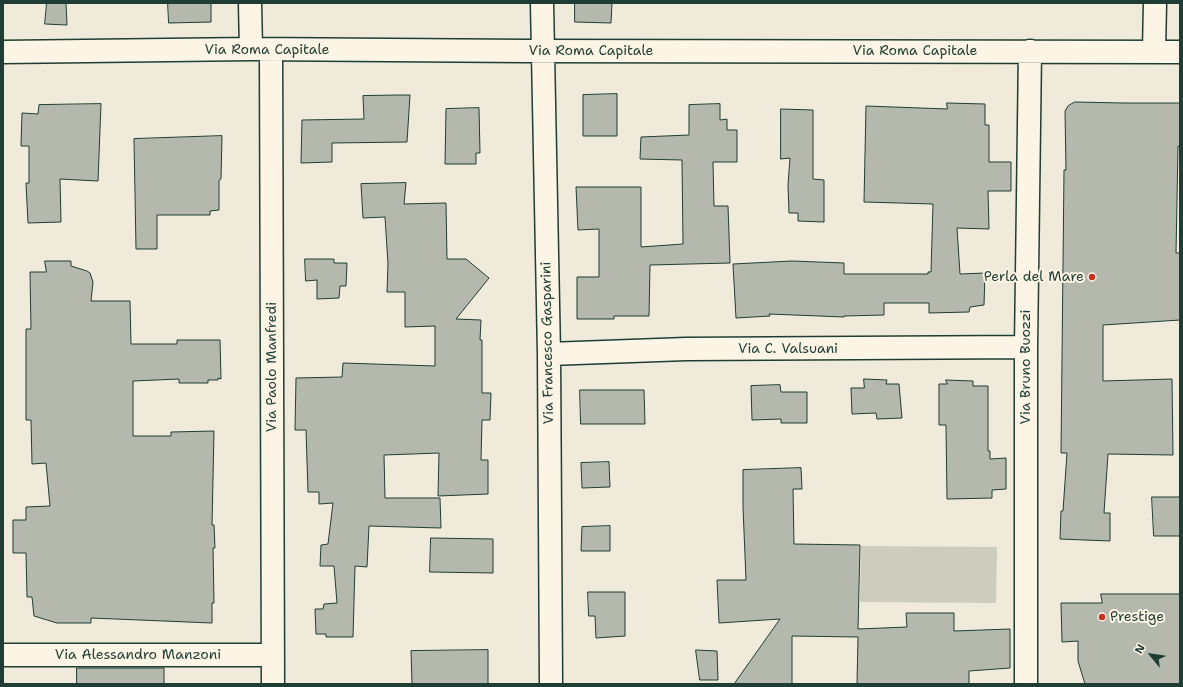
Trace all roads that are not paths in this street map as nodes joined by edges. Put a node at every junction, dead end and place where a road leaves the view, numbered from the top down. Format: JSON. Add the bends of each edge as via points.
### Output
{"nodes":[{"id":1,"x":250,"y":3,"type":"edge"},
{"id":2,"x":542,"y":3,"type":"edge"},
{"id":3,"x":1155,"y":3,"type":"edge"},
{"id":4,"x":261,"y":50,"type":"junction"},
{"id":5,"x":1030,"y":51,"type":"junction"},
{"id":6,"x":1154,"y":51,"type":"junction"},
{"id":7,"x":3,"y":52,"type":"edge"},
{"id":8,"x":542,"y":52,"type":"junction"},
{"id":9,"x":1180,"y":52,"type":"edge"},
{"id":10,"x":1026,"y":347,"type":"junction"},
{"id":11,"x":549,"y":354,"type":"junction"},
{"id":12,"x":3,"y":655,"type":"edge"},
{"id":13,"x":273,"y":655,"type":"junction"},
{"id":14,"x":273,"y":684,"type":"edge"},
{"id":15,"x":551,"y":684,"type":"edge"},
{"id":16,"x":1026,"y":684,"type":"edge"}],
"edges":[{"from":1,"to":4,"type":"street","name":"Via Paolo Manfredi"},
{"from":2,"to":8,"type":"street","name":"Via Francesco Gasparini"},
{"from":3,"to":6,"type":"street"},
{"from":4,"to":7,"type":"street","name":"Via Roma Capitale"},
{"from":4,"to":8,"type":"street","name":"Via Roma Capitale"},
{"from":4,"to":13,"type":"street","name":"Via Paolo Manfredi"},
{"from":5,"to":6,"type":"street","name":"Via Roma Capitale"},
{"from":5,"to":8,"type":"street","name":"Via Roma Capitale"},
{"from":5,"to":10,"type":"street","name":"Via Bruno Buozzi"},
{"from":6,"to":9,"type":"street","name":"Via Roma Capitale"},
{"from":8,"to":11,"type":"street","name":"Via Francesco Gasparini"},
{"from":10,"to":11,"type":"street","name":"Via C. Valsuani","via":[[686,349]]},
{"from":10,"to":16,"type":"street","name":"Via Bruno Buozzi"},
{"from":11,"to":15,"type":"street","name":"Via Francesco Gasparini"},
{"from":12,"to":13,"type":"street","name":"Via Alessandro Manzoni"},
{"from":13,"to":14,"type":"street","name":"Via Paolo Manfredi"}]}
